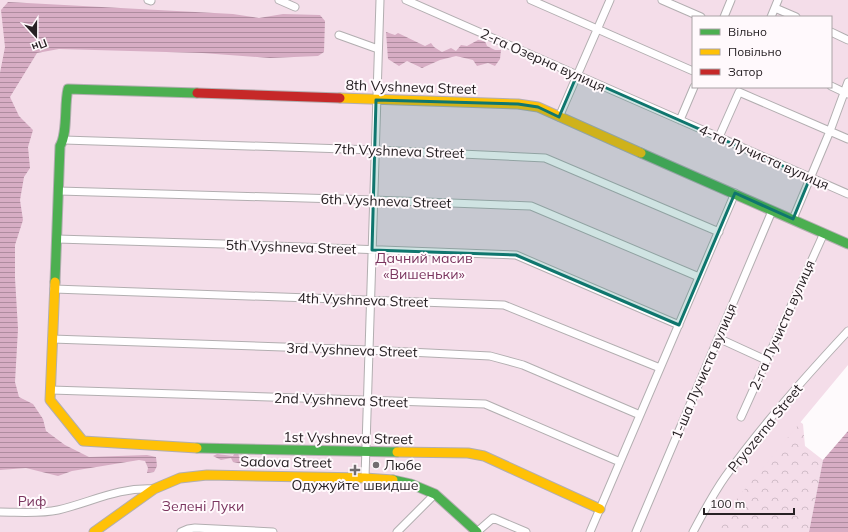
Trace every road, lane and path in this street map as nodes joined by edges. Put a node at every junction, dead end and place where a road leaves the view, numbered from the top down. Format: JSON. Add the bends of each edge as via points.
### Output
{"nodes":[{"id":1,"x":279,"y":0,"type":"edge"},
{"id":2,"x":380,"y":0,"type":"edge"},
{"id":3,"x":406,"y":0,"type":"edge"},
{"id":4,"x":531,"y":0,"type":"edge"},
{"id":5,"x":610,"y":0,"type":"edge"},
{"id":6,"x":662,"y":0,"type":"edge"},
{"id":7,"x":731,"y":0,"type":"edge"},
{"id":8,"x":778,"y":0,"type":"edge"},
{"id":9,"x":295,"y":7,"type":"dead end"},
{"id":10,"x":775,"y":8,"type":"junction"},
{"id":11,"x":699,"y":16,"type":"edge"},
{"id":12,"x":724,"y":16,"type":"edge"},
{"id":13,"x":771,"y":16,"type":"edge"},
{"id":14,"x":794,"y":16,"type":"edge"},
{"id":15,"x":597,"y":29,"type":"junction"},
{"id":16,"x":832,"y":32,"type":"edge"},
{"id":17,"x":339,"y":35,"type":"dead end"},
{"id":18,"x":848,"y":40,"type":"edge"},
{"id":19,"x":378,"y":49,"type":"junction"},
{"id":20,"x":692,"y":71,"type":"edge"},
{"id":21,"x":578,"y":75,"type":"junction"},
{"id":22,"x":848,"y":82,"type":"edge"},
{"id":23,"x":832,"y":86,"type":"edge"},
{"id":24,"x":694,"y":88,"type":"edge"},
{"id":25,"x":846,"y":93,"type":"edge"},
{"id":26,"x":376,"y":100,"type":"junction"},
{"id":27,"x":559,"y":117,"type":"junction"},
{"id":28,"x":680,"y":120,"type":"junction"},
{"id":29,"x":830,"y":131,"type":"junction"},
{"id":30,"x":719,"y":138,"type":"junction"},
{"id":31,"x":848,"y":139,"type":"edge"},
{"id":32,"x":64,"y":140,"type":"junction"},
{"id":33,"x":375,"y":150,"type":"junction"},
{"id":34,"x":810,"y":178,"type":"junction"},
{"id":35,"x":59,"y":191,"type":"junction"},
{"id":36,"x":735,"y":193,"type":"junction"},
{"id":37,"x":848,"y":194,"type":"edge"},
{"id":38,"x":373,"y":200,"type":"junction"},
{"id":39,"x":772,"y":211,"type":"junction"},
{"id":40,"x":793,"y":219,"type":"junction"},
{"id":41,"x":719,"y":232,"type":"junction"},
{"id":42,"x":824,"y":233,"type":"junction"},
{"id":43,"x":57,"y":239,"type":"junction"},
{"id":44,"x":848,"y":244,"type":"edge"},
{"id":45,"x":372,"y":250,"type":"junction"},
{"id":46,"x":699,"y":277,"type":"junction"},
{"id":47,"x":54,"y":289,"type":"junction"},
{"id":48,"x":370,"y":300,"type":"junction"},
{"id":49,"x":679,"y":325,"type":"junction"},
{"id":50,"x":848,"y":332,"type":"edge"},
{"id":51,"x":718,"y":338,"type":"junction"},
{"id":52,"x":52,"y":339,"type":"junction"},
{"id":53,"x":368,"y":350,"type":"junction"},
{"id":54,"x":766,"y":360,"type":"junction"},
{"id":55,"x":660,"y":368,"type":"junction"},
{"id":56,"x":51,"y":390,"type":"junction"},
{"id":57,"x":367,"y":401,"type":"junction"},
{"id":58,"x":640,"y":415,"type":"junction"},
{"id":59,"x":741,"y":418,"type":"dead end"},
{"id":60,"x":365,"y":453,"type":"junction"},
{"id":61,"x":620,"y":462,"type":"junction"},
{"id":62,"x":364,"y":478,"type":"junction"},
{"id":63,"x":154,"y":489,"type":"junction"},
{"id":64,"x":435,"y":494,"type":"junction"},
{"id":65,"x":600,"y":509,"type":"junction"},
{"id":66,"x":0,"y":512,"type":"edge"},
{"id":67,"x":400,"y":531,"type":"edge"},
{"id":68,"x":94,"y":532,"type":"edge"},
{"id":69,"x":181,"y":532,"type":"edge"},
{"id":70,"x":273,"y":532,"type":"edge"},
{"id":71,"x":477,"y":532,"type":"edge"},
{"id":72,"x":526,"y":532,"type":"edge"},
{"id":73,"x":590,"y":532,"type":"edge"},
{"id":74,"x":636,"y":532,"type":"edge"},
{"id":75,"x":693,"y":532,"type":"edge"}],
"edges":[{"from":1,"to":9,"type":"street"},
{"from":2,"to":19,"type":"street"},
{"from":3,"to":21,"type":"street","name":"2-га Озерна вулиця"},
{"from":4,"to":15,"type":"street"},
{"from":5,"to":15,"type":"street"},
{"from":6,"to":11,"type":"street"},
{"from":7,"to":12,"type":"street"},
{"from":8,"to":10,"type":"street"},
{"from":10,"to":13,"type":"street"},
{"from":10,"to":14,"type":"street"},
{"from":15,"to":20,"type":"street"},
{"from":15,"to":21,"type":"street"},
{"from":16,"to":18,"type":"street"},
{"from":17,"to":19,"type":"street"},
{"from":19,"to":26,"type":"street"},
{"from":21,"to":27,"type":"street"},
{"from":21,"to":28,"type":"street","name":"2-га Озерна вулиця"},
{"from":22,"to":25,"type":"street"},
{"from":23,"to":25,"type":"street"},
{"from":24,"to":28,"type":"street"},
{"from":25,"to":29,"type":"street"},
{"from":26,"to":27,"type":"street","name":"8th Vyshneva Street","via":[[518,104],[538,108]]},
{"from":26,"to":32,"type":"street","name":"8th Vyshneva Street","via":[[68,89]]},
{"from":26,"to":33,"type":"street"},
{"from":27,"to":36,"type":"street","name":"8th Vyshneva Street"},
{"from":28,"to":30,"type":"street","name":"4-та Лучиста вулиця"},
{"from":29,"to":30,"type":"street","via":[[739,92]]},
{"from":29,"to":31,"type":"street"},
{"from":29,"to":34,"type":"street"},
{"from":30,"to":34,"type":"street","name":"4-та Лучиста вулиця"},
{"from":32,"to":33,"type":"street","name":"7th Vyshneva Street"},
{"from":32,"to":35,"type":"street","via":[[60,146]]},
{"from":33,"to":38,"type":"street"},
{"from":33,"to":41,"type":"street","name":"7th Vyshneva Street","via":[[545,158]]},
{"from":34,"to":37,"type":"street","name":"4-та Лучиста вулиця"},
{"from":34,"to":40,"type":"street"},
{"from":35,"to":38,"type":"street","name":"6th Vyshneva Street"},
{"from":35,"to":43,"type":"street"},
{"from":36,"to":39,"type":"street","name":"8th Vyshneva Street"},
{"from":36,"to":41,"type":"street"},
{"from":38,"to":45,"type":"street"},
{"from":38,"to":46,"type":"street","name":"6th Vyshneva Street","via":[[531,206]]},
{"from":39,"to":40,"type":"street","name":"8th Vyshneva Street"},
{"from":39,"to":51,"type":"street","name":"1-ша Лучиста вулиця"},
{"from":40,"to":42,"type":"street","name":"8th Vyshneva Street"},
{"from":41,"to":46,"type":"street"},
{"from":42,"to":44,"type":"street","name":"8th Vyshneva Street"},
{"from":42,"to":54,"type":"street","name":"2-га Лучиста вулиця"},
{"from":43,"to":45,"type":"street","name":"5th Vyshneva Street"},
{"from":43,"to":47,"type":"street"},
{"from":45,"to":48,"type":"street"},
{"from":45,"to":49,"type":"street","name":"5th Vyshneva Street","via":[[516,255]]},
{"from":46,"to":49,"type":"street"},
{"from":47,"to":48,"type":"street","name":"4th Vyshneva Street"},
{"from":47,"to":52,"type":"street"},
{"from":48,"to":53,"type":"street"},
{"from":48,"to":55,"type":"street","name":"4th Vyshneva Street","via":[[504,305]]},
{"from":49,"to":55,"type":"street"},
{"from":50,"to":75,"type":"street","name":"Pryozerna Street","via":[[812,370],[734,465]]},
{"from":51,"to":54,"type":"street"},
{"from":51,"to":74,"type":"street","name":"1-ша Лучиста вулиця"},
{"from":52,"to":53,"type":"street","name":"3rd Vyshneva Street"},
{"from":52,"to":56,"type":"street"},
{"from":53,"to":57,"type":"street"},
{"from":53,"to":58,"type":"street","name":"3rd Vyshneva Street","via":[[490,356],[523,365]]},
{"from":54,"to":59,"type":"street","name":"2-га Лучиста вулиця"},
{"from":55,"to":58,"type":"street"},
{"from":56,"to":57,"type":"street","name":"2nd Vyshneva Street"},
{"from":56,"to":60,"type":"street","name":"1st Vyshneva Street","via":[[50,400],[83,441],[214,449]]},
{"from":57,"to":60,"type":"street"},
{"from":57,"to":61,"type":"street","name":"2nd Vyshneva Street","via":[[485,404]]},
{"from":58,"to":61,"type":"street"},
{"from":60,"to":62,"type":"street"},
{"from":60,"to":65,"type":"street","name":"1st Vyshneva Street","via":[[468,453],[484,456]]},
{"from":61,"to":65,"type":"street"},
{"from":62,"to":63,"type":"street","name":"Sadova Street","via":[[207,475],[180,478]]},
{"from":62,"to":64,"type":"street","name":"Sadova Street","via":[[405,482]]},
{"from":63,"to":66,"type":"street","via":[[118,491],[58,510]]},
{"from":63,"to":68,"type":"street","name":"Sadova Street"},
{"from":64,"to":67,"type":"street"},
{"from":64,"to":71,"type":"street","name":"Sadova Street"},
{"from":65,"to":73,"type":"street"},
{"from":69,"to":70,"type":"street","via":[[195,528]]},
{"from":71,"to":72,"type":"street","via":[[493,518]]}]}
